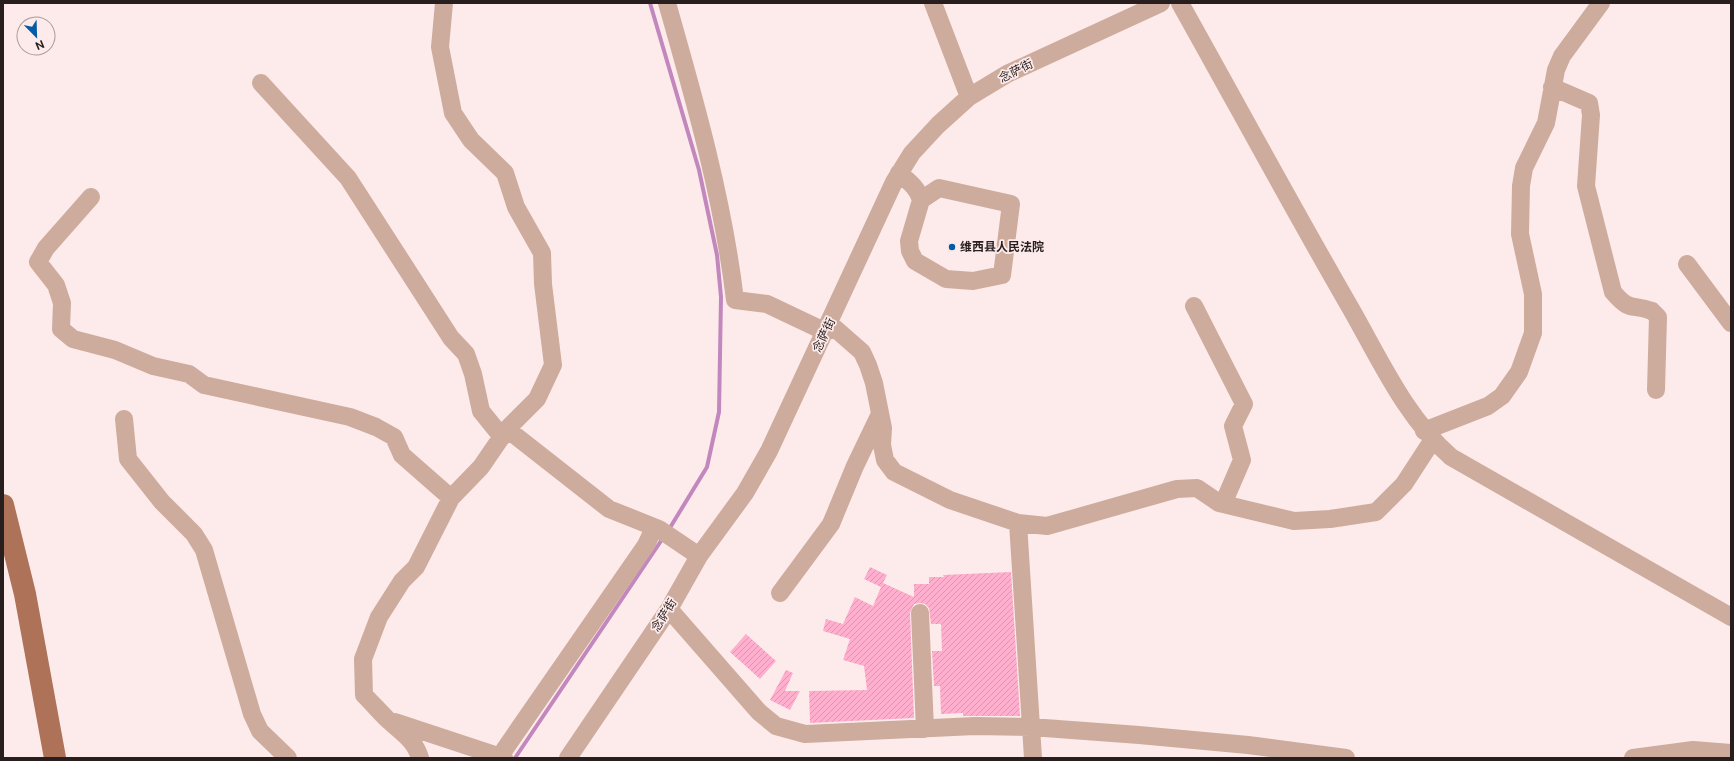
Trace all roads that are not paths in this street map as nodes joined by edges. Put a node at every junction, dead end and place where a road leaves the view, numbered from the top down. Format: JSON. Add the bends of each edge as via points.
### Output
{"nodes":[{"id":1,"x":444,"y":3,"type":"edge"},
{"id":2,"x":667,"y":3,"type":"edge"},
{"id":3,"x":934,"y":3,"type":"edge"},
{"id":4,"x":1161,"y":3,"type":"edge"},
{"id":5,"x":1180,"y":3,"type":"edge"},
{"id":6,"x":1601,"y":3,"type":"edge"},
{"id":7,"x":261,"y":84,"type":"dead end"},
{"id":8,"x":1552,"y":87,"type":"junction"},
{"id":9,"x":969,"y":98,"type":"junction"},
{"id":10,"x":899,"y":174,"type":"junction"},
{"id":11,"x":91,"y":197,"type":"dead end"},
{"id":12,"x":921,"y":200,"type":"junction"},
{"id":13,"x":1687,"y":264,"type":"dead end"},
{"id":14,"x":1194,"y":306,"type":"dead end"},
{"id":15,"x":1731,"y":323,"type":"edge"},
{"id":16,"x":828,"y":328,"type":"junction"},
{"id":17,"x":1656,"y":390,"type":"dead end"},
{"id":18,"x":880,"y":414,"type":"junction"},
{"id":19,"x":124,"y":420,"type":"dead end"},
{"id":20,"x":504,"y":433,"type":"junction"},
{"id":21,"x":1428,"y":436,"type":"junction"},
{"id":22,"x":452,"y":498,"type":"junction"},
{"id":23,"x":1223,"y":504,"type":"junction"},
{"id":24,"x":3,"y":505,"type":"edge"},
{"id":25,"x":1018,"y":523,"type":"junction"},
{"id":26,"x":661,"y":532,"type":"junction"},
{"id":27,"x":699,"y":556,"type":"junction"},
{"id":28,"x":780,"y":593,"type":"dead end"},
{"id":29,"x":669,"y":609,"type":"junction"},
{"id":30,"x":920,"y":613,"type":"dead end"},
{"id":31,"x":1731,"y":617,"type":"edge"},
{"id":32,"x":388,"y":720,"type":"junction"},
{"id":33,"x":1031,"y":727,"type":"junction"},
{"id":34,"x":925,"y":729,"type":"junction"},
{"id":35,"x":1725,"y":754,"type":"edge"},
{"id":36,"x":502,"y":757,"type":"edge"},
{"id":37,"x":55,"y":758,"type":"edge"},
{"id":38,"x":288,"y":758,"type":"edge"},
{"id":39,"x":420,"y":758,"type":"edge"},
{"id":40,"x":568,"y":758,"type":"edge"},
{"id":41,"x":1032,"y":758,"type":"edge"},
{"id":42,"x":1346,"y":758,"type":"edge"},
{"id":43,"x":1633,"y":758,"type":"edge"}],
"edges":[{"from":1,"to":20,"type":"street","via":[[440,47],[453,113],[471,140],[505,173],[516,207],[542,253],[543,284],[553,365],[537,399]]},
{"from":2,"to":16,"type":"street","via":[[714,180],[729,251],[735,300],[767,304]]},
{"from":3,"to":9,"type":"street"},
{"from":4,"to":9,"type":"street","name":"念萨街","via":[[1007,74]]},
{"from":5,"to":21,"type":"street","via":[[1317,249],[1410,411]]},
{"from":6,"to":8,"type":"street","via":[[1562,56]]},
{"from":7,"to":20,"type":"street","via":[[348,178],[451,338],[466,354],[481,411]]},
{"from":8,"to":17,"type":"street","via":[[1589,103],[1591,115],[1586,186],[1613,292],[1623,304],[1633,308],[1646,308],[1658,317]]},
{"from":8,"to":21,"type":"street","via":[[1546,123],[1524,168],[1521,186],[1520,234],[1533,294],[1533,333],[1528,352],[1519,372],[1502,396],[1488,406]]},
{"from":9,"to":10,"type":"street","name":"念萨街","via":[[917,147]]},
{"from":10,"to":12,"type":"street","via":[[914,187]]},
{"from":10,"to":16,"type":"street","name":"念萨街"},
{"from":11,"to":22,"type":"street","via":[[46,248],[38,262],[56,285],[62,303],[61,329],[73,339],[115,350],[153,366],[189,374],[204,385],[350,417],[376,427],[394,437],[402,455]]},
{"from":12,"to":12,"type":"street","via":[[939,188],[1011,204],[1002,275],[973,281],[946,279],[915,261],[909,241]]},
{"from":13,"to":15,"type":"street"},
{"from":14,"to":23,"type":"street","via":[[1244,404],[1233,426],[1242,460]]},
{"from":16,"to":18,"type":"street","via":[[862,352],[874,383]]},
{"from":16,"to":27,"type":"street","name":"念萨街","via":[[769,451],[745,493]]},
{"from":18,"to":25,"type":"street","via":[[885,460],[894,472],[950,500]]},
{"from":18,"to":28,"type":"street","via":[[831,524]]},
{"from":19,"to":38,"type":"street","via":[[128,459],[162,502],[194,534],[204,550],[252,714],[260,732]]},
{"from":20,"to":22,"type":"street","via":[[481,467]]},
{"from":20,"to":26,"type":"street","via":[[609,509]]},
{"from":21,"to":23,"type":"street","via":[[1404,484],[1376,512],[1294,521]]},
{"from":21,"to":31,"type":"street","via":[[1451,457]]},
{"from":22,"to":32,"type":"street","via":[[416,567],[402,581],[379,617],[362,659],[364,695]]},
{"from":23,"to":25,"type":"street","via":[[1197,488],[1177,488],[1047,526]]},
{"from":24,"to":37,"type":"main road","via":[[25,594]]},
{"from":25,"to":33,"type":"street"},
{"from":26,"to":27,"type":"street"},
{"from":26,"to":36,"type":"street","via":[[646,545]]},
{"from":27,"to":29,"type":"street","name":"念萨街"},
{"from":29,"to":34,"type":"street","via":[[759,712],[776,726],[805,734]]},
{"from":29,"to":40,"type":"street","name":"念萨街"},
{"from":30,"to":34,"type":"street"},
{"from":32,"to":36,"type":"street"},
{"from":32,"to":39,"type":"street","via":[[407,735]]},
{"from":33,"to":34,"type":"street","via":[[975,726]]},
{"from":33,"to":41,"type":"street"},
{"from":33,"to":42,"type":"street","via":[[1139,735]]},
{"from":35,"to":43,"type":"street","via":[[1693,750]]}]}
